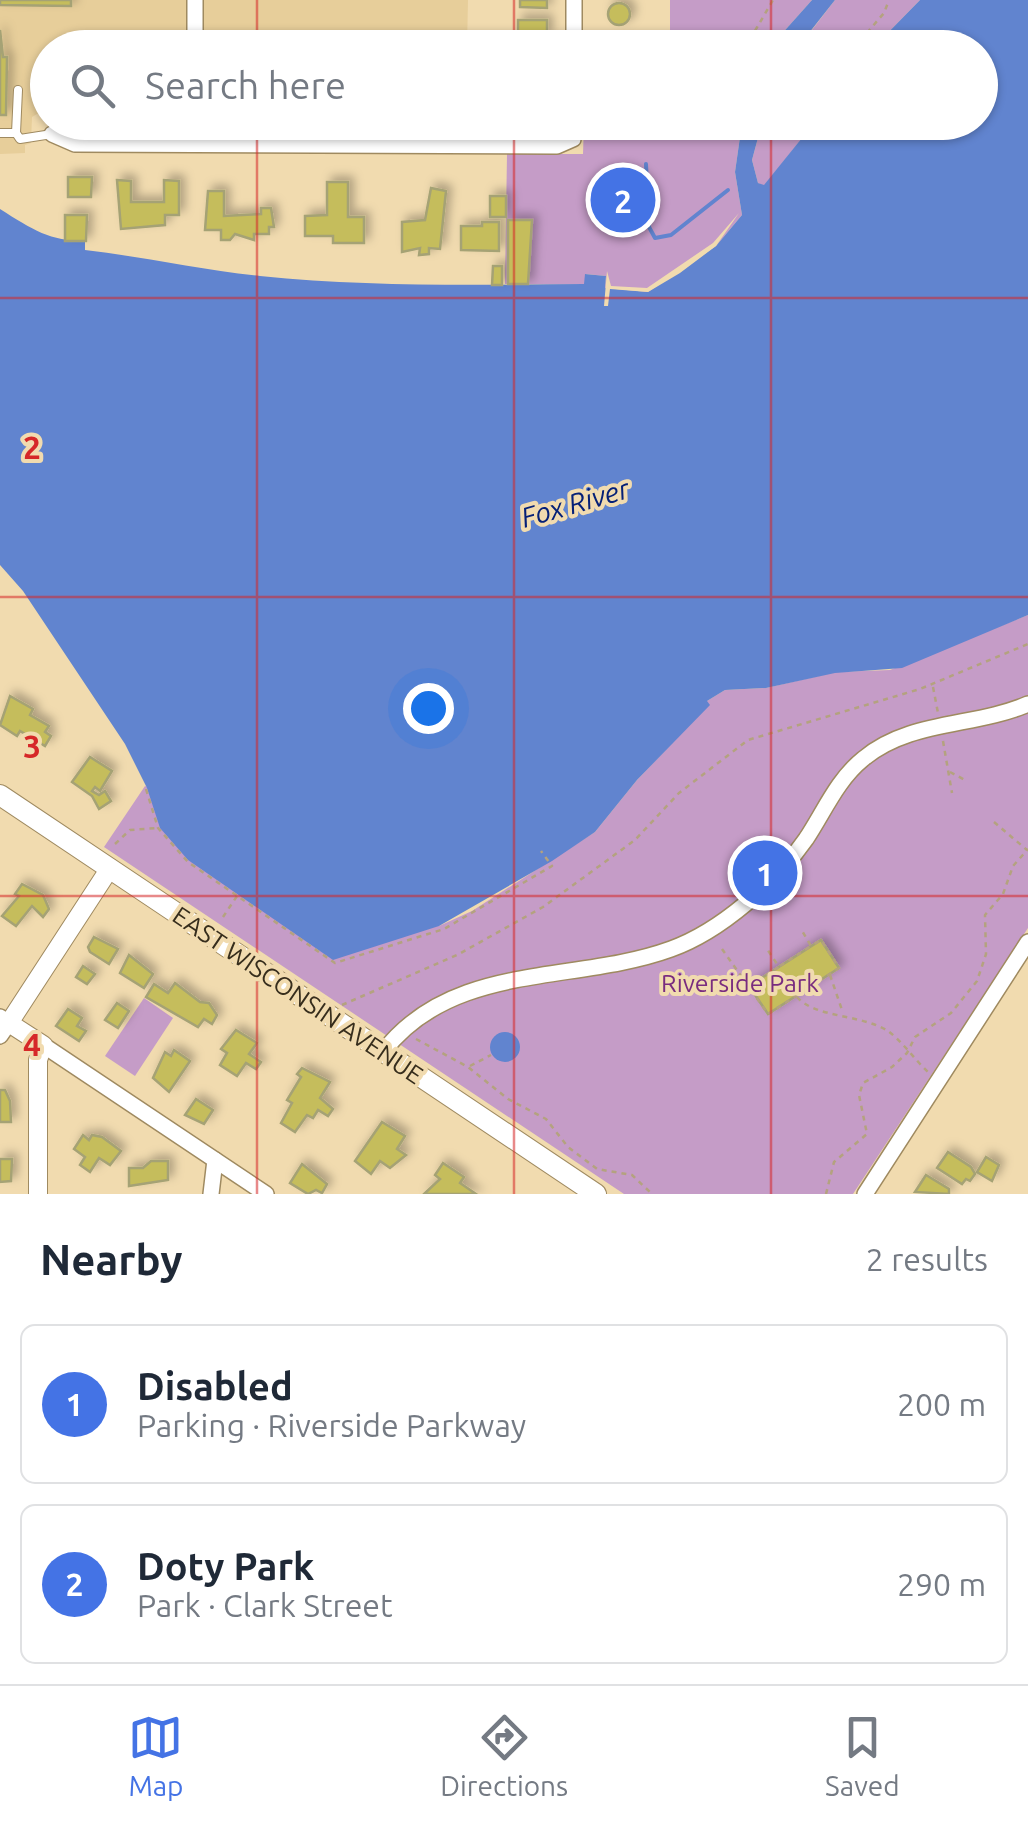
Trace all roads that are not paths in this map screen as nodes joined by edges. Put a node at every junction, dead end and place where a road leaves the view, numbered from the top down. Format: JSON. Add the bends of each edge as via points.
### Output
{"nodes":[{"id":1,"x":195,"y":0,"type":"edge"},
{"id":2,"x":574,"y":0,"type":"edge"},
{"id":3,"x":194,"y":30,"type":"edge"},
{"id":4,"x":574,"y":30,"type":"edge"},
{"id":5,"x":18,"y":90,"type":"dead end"},
{"id":6,"x":0,"y":133,"type":"edge"},
{"id":7,"x":16,"y":133,"type":"junction"},
{"id":8,"x":30,"y":137,"type":"edge"},
{"id":9,"x":66,"y":140,"type":"edge"},
{"id":10,"x":570,"y":140,"type":"edge"},
{"id":11,"x":1028,"y":704,"type":"edge"},
{"id":12,"x":0,"y":795,"type":"edge"},
{"id":13,"x":110,"y":868,"type":"junction"},
{"id":14,"x":1028,"y":942,"type":"edge"},
{"id":15,"x":3,"y":1025,"type":"edge"},
{"id":16,"x":43,"y":1046,"type":"junction"},
{"id":17,"x":383,"y":1052,"type":"junction"},
{"id":18,"x":216,"y":1160,"type":"junction"},
{"id":19,"x":38,"y":1194,"type":"edge"},
{"id":20,"x":211,"y":1194,"type":"edge"},
{"id":21,"x":266,"y":1194,"type":"edge"},
{"id":22,"x":596,"y":1194,"type":"edge"},
{"id":23,"x":865,"y":1194,"type":"edge"}],
"edges":[{"from":1,"to":3,"type":"street"},
{"from":2,"to":4,"type":"street"},
{"from":5,"to":7,"type":"lane"},
{"from":6,"to":7,"type":"lane"},
{"from":7,"to":8,"type":"lane"},
{"from":9,"to":10,"type":"street","via":[[468,147]]},
{"from":11,"to":17,"type":"street","via":[[877,748],[846,776],[785,865],[694,938],[647,955],[475,990],[413,1021]]},
{"from":12,"to":13,"type":"main road","name":"EAST WISCONSIN AVENUE"},
{"from":13,"to":15,"type":"street"},
{"from":13,"to":17,"type":"main road","name":"EAST WISCONSIN AVENUE"},
{"from":14,"to":23,"type":"street"},
{"from":15,"to":16,"type":"street"},
{"from":16,"to":18,"type":"street"},
{"from":16,"to":19,"type":"street"},
{"from":17,"to":22,"type":"main road","name":"EAST WISCONSIN AVENUE"},
{"from":18,"to":20,"type":"street"},
{"from":18,"to":21,"type":"street"}]}
